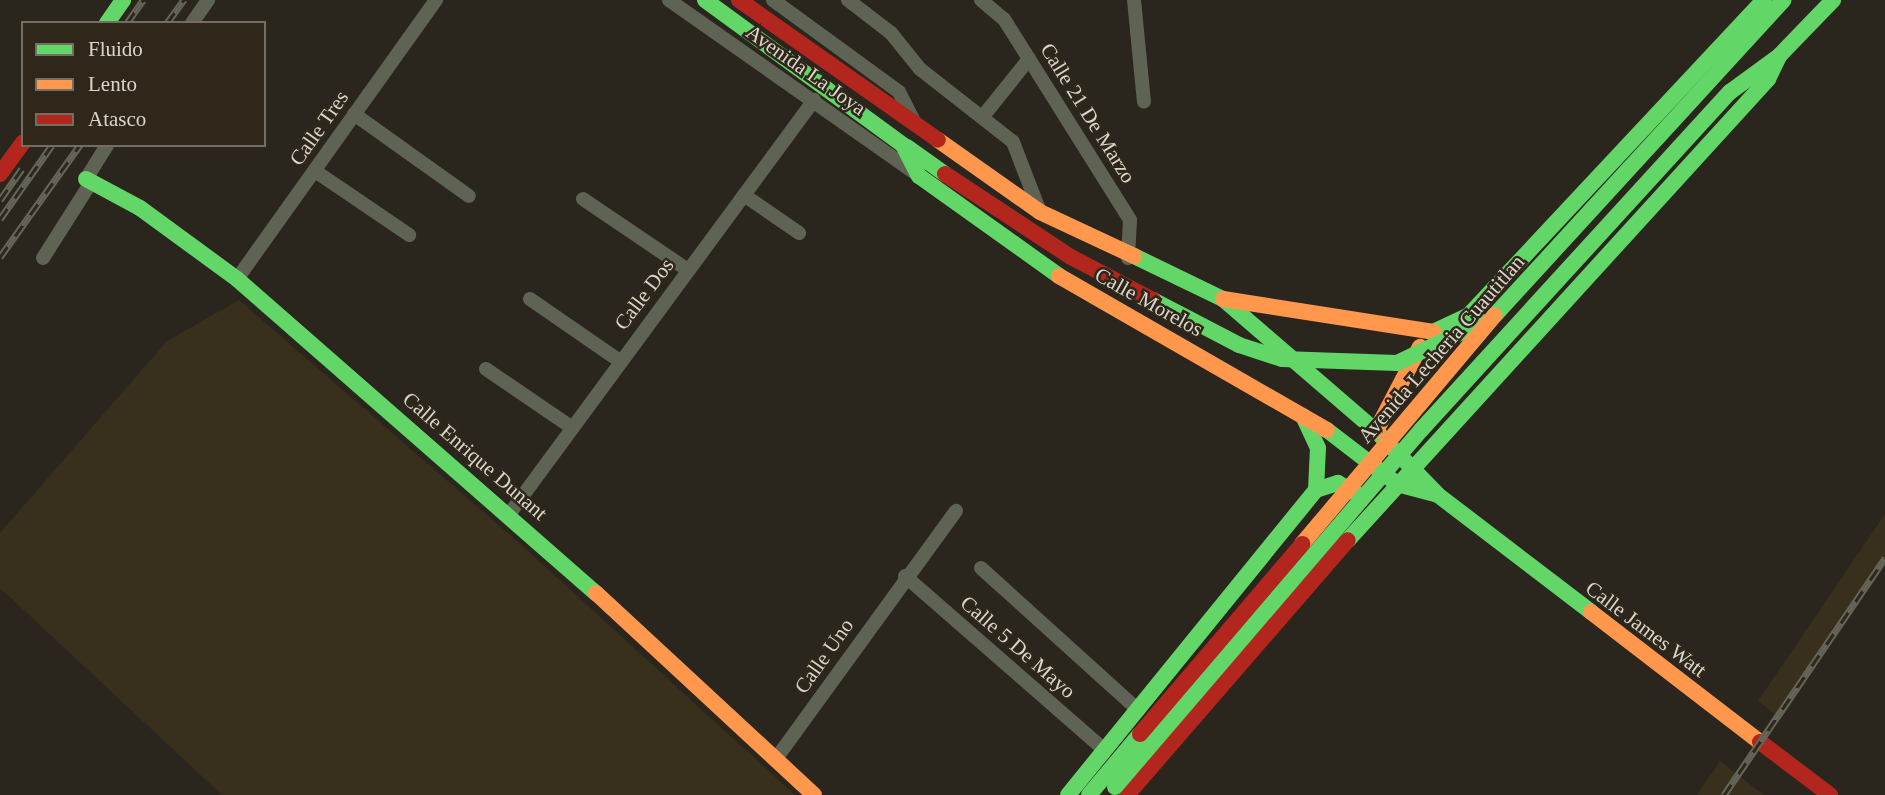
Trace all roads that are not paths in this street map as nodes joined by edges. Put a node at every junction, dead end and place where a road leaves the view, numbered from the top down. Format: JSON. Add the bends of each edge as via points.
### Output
{"nodes":[{"id":1,"x":123,"y":0,"type":"edge"},
{"id":2,"x":208,"y":0,"type":"edge"},
{"id":3,"x":436,"y":0,"type":"edge"},
{"id":4,"x":669,"y":0,"type":"edge"},
{"id":5,"x":705,"y":0,"type":"edge"},
{"id":6,"x":739,"y":0,"type":"edge"},
{"id":7,"x":773,"y":0,"type":"edge"},
{"id":8,"x":848,"y":0,"type":"edge"},
{"id":9,"x":1134,"y":0,"type":"edge"},
{"id":10,"x":1764,"y":0,"type":"edge"},
{"id":11,"x":1784,"y":0,"type":"edge"},
{"id":12,"x":1833,"y":0,"type":"edge"},
{"id":13,"x":983,"y":1,"type":"edge"},
{"id":14,"x":108,"y":21,"type":"edge"},
{"id":15,"x":193,"y":21,"type":"edge"},
{"id":16,"x":1779,"y":56,"type":"junction"},
{"id":17,"x":1029,"y":59,"type":"junction"},
{"id":18,"x":814,"y":100,"type":"junction"},
{"id":19,"x":1144,"y":102,"type":"dead end"},
{"id":20,"x":354,"y":114,"type":"junction"},
{"id":21,"x":984,"y":115,"type":"junction"},
{"id":22,"x":913,"y":124,"type":"junction"},
{"id":23,"x":900,"y":142,"type":"junction"},
{"id":24,"x":21,"y":144,"type":"edge"},
{"id":25,"x":106,"y":147,"type":"edge"},
{"id":26,"x":2,"y":167,"type":"edge"},
{"id":27,"x":315,"y":171,"type":"junction"},
{"id":28,"x":919,"y":176,"type":"junction"},
{"id":29,"x":88,"y":181,"type":"junction"},
{"id":30,"x":744,"y":195,"type":"junction"},
{"id":31,"x":469,"y":196,"type":"dead end"},
{"id":32,"x":583,"y":199,"type":"dead end"},
{"id":33,"x":1040,"y":212,"type":"junction"},
{"id":34,"x":799,"y":233,"type":"dead end"},
{"id":35,"x":409,"y":235,"type":"dead end"},
{"id":36,"x":43,"y":258,"type":"dead end"},
{"id":37,"x":1128,"y":258,"type":"junction"},
{"id":38,"x":1576,"y":262,"type":"junction"},
{"id":39,"x":688,"y":270,"type":"junction"},
{"id":40,"x":237,"y":279,"type":"junction"},
{"id":41,"x":530,"y":299,"type":"dead end"},
{"id":42,"x":1223,"y":299,"type":"junction"},
{"id":43,"x":1427,"y":334,"type":"junction"},
{"id":44,"x":1413,"y":359,"type":"junction"},
{"id":45,"x":620,"y":361,"type":"junction"},
{"id":46,"x":486,"y":369,"type":"dead end"},
{"id":47,"x":1300,"y":410,"type":"junction"},
{"id":48,"x":1450,"y":424,"type":"junction"},
{"id":49,"x":571,"y":427,"type":"junction"},
{"id":50,"x":1376,"y":431,"type":"junction"},
{"id":51,"x":1413,"y":465,"type":"junction"},
{"id":52,"x":1397,"y":484,"type":"junction"},
{"id":53,"x":1316,"y":490,"type":"junction"},
{"id":54,"x":1438,"y":495,"type":"junction"},
{"id":55,"x":956,"y":511,"type":"dead end"},
{"id":56,"x":1372,"y":512,"type":"junction"},
{"id":57,"x":510,"y":513,"type":"junction"},
{"id":58,"x":981,"y":568,"type":"dead end"},
{"id":59,"x":905,"y":576,"type":"junction"},
{"id":60,"x":1138,"y":710,"type":"junction"},
{"id":61,"x":1103,"y":750,"type":"junction"},
{"id":62,"x":775,"y":760,"type":"junction"},
{"id":63,"x":1117,"y":792,"type":"edge"},
{"id":64,"x":814,"y":795,"type":"edge"},
{"id":65,"x":1068,"y":795,"type":"edge"},
{"id":66,"x":1089,"y":795,"type":"edge"},
{"id":67,"x":1830,"y":795,"type":"edge"}],
"edges":[{"from":1,"to":14,"type":"main road"},
{"from":2,"to":15,"type":"street"},
{"from":3,"to":20,"type":"street","name":"Calle Tres"},
{"from":4,"to":18,"type":"street","name":"Avenida La Joya"},
{"from":5,"to":23,"type":"main road"},
{"from":6,"to":22,"type":"main road","name":"Calle Morelos"},
{"from":7,"to":22,"type":"street","name":"Avenida La Joya","via":[[899,92]]},
{"from":8,"to":21,"type":"street","via":[[891,33],[920,69]]},
{"from":9,"to":19,"type":"street"},
{"from":10,"to":43,"type":"main road","via":[[1481,304]]},
{"from":11,"to":66,"type":"main road","name":"Avenida Lecheria Cuautitlan","bridge":true,"via":[[1665,137],[1528,277]]},
{"from":12,"to":16,"type":"main road"},
{"from":13,"to":17,"type":"street","name":"Calle 21 De Marzo","via":[[1004,19]]},
{"from":16,"to":38,"type":"main road","name":"Avenida Lecheria Cuautitlan","bridge":true,"via":[[1730,92]]},
{"from":16,"to":48,"type":"main road","via":[[1768,79]]},
{"from":17,"to":21,"type":"street"},
{"from":17,"to":37,"type":"street","name":"Calle 21 De Marzo","via":[[1130,220]]},
{"from":18,"to":28,"type":"street","name":"Avenida La Joya"},
{"from":18,"to":30,"type":"street","name":"Calle Dos"},
{"from":20,"to":27,"type":"street","name":"Calle Tres"},
{"from":20,"to":31,"type":"street"},
{"from":21,"to":33,"type":"street","via":[[1021,154]]},
{"from":22,"to":33,"type":"main road","name":"Calle Morelos"},
{"from":23,"to":28,"type":"main road","name":"Calle Morelos"},
{"from":23,"to":38,"type":"main road","bridge":true,"via":[[1071,257],[1239,345],[1282,359],[1366,366],[1428,354]]},
{"from":24,"to":26,"type":"main road"},
{"from":25,"to":29,"type":"street"},
{"from":27,"to":35,"type":"street"},
{"from":27,"to":40,"type":"street","name":"Calle Tres"},
{"from":28,"to":47,"type":"main road","name":"Calle Morelos","via":[[1039,265]]},
{"from":29,"to":36,"type":"street"},
{"from":29,"to":40,"type":"main road","name":"Calle Enrique Dunant","via":[[140,208]]},
{"from":30,"to":34,"type":"street"},
{"from":30,"to":39,"type":"street","name":"Calle Dos"},
{"from":32,"to":39,"type":"street"},
{"from":33,"to":37,"type":"main road","name":"Calle Morelos"},
{"from":37,"to":42,"type":"main road","name":"Calle Morelos"},
{"from":38,"to":63,"type":"main road","name":"Avenida Lecheria Cuautitlan","bridge":true,"via":[[1421,430]]},
{"from":39,"to":45,"type":"street","name":"Calle Dos"},
{"from":40,"to":57,"type":"main road","name":"Calle Enrique Dunant"},
{"from":41,"to":45,"type":"street"},
{"from":42,"to":43,"type":"main road"},
{"from":42,"to":50,"type":"main road","name":"Calle Morelos"},
{"from":43,"to":44,"type":"main road"},
{"from":44,"to":48,"type":"main road","via":[[1415,404],[1428,418]]},
{"from":44,"to":50,"type":"main road"},
{"from":45,"to":49,"type":"street","name":"Calle Dos"},
{"from":46,"to":49,"type":"street"},
{"from":47,"to":52,"type":"main road","name":"Calle Morelos"},
{"from":47,"to":53,"type":"main road","via":[[1318,448]]},
{"from":48,"to":51,"type":"main road"},
{"from":49,"to":57,"type":"street","name":"Calle Dos"},
{"from":50,"to":51,"type":"main road","name":"Calle Morelos"},
{"from":51,"to":52,"type":"main road"},
{"from":51,"to":54,"type":"main road","name":"Calle James Watt"},
{"from":52,"to":54,"type":"main road","name":"Calle James Watt"},
{"from":52,"to":56,"type":"main road"},
{"from":53,"to":56,"type":"main road","via":[[1347,485]]},
{"from":53,"to":60,"type":"main road"},
{"from":54,"to":67,"type":"main road","name":"Calle James Watt"},
{"from":55,"to":59,"type":"street","name":"Calle Uno"},
{"from":56,"to":63,"type":"main road"},
{"from":57,"to":62,"type":"main road","name":"Calle Enrique Dunant"},
{"from":58,"to":60,"type":"street"},
{"from":59,"to":61,"type":"street","name":"Calle 5 De Mayo"},
{"from":59,"to":62,"type":"street","name":"Calle Uno"},
{"from":60,"to":61,"type":"main road"},
{"from":61,"to":65,"type":"main road"},
{"from":62,"to":64,"type":"main road","name":"Calle Enrique Dunant"}]}
